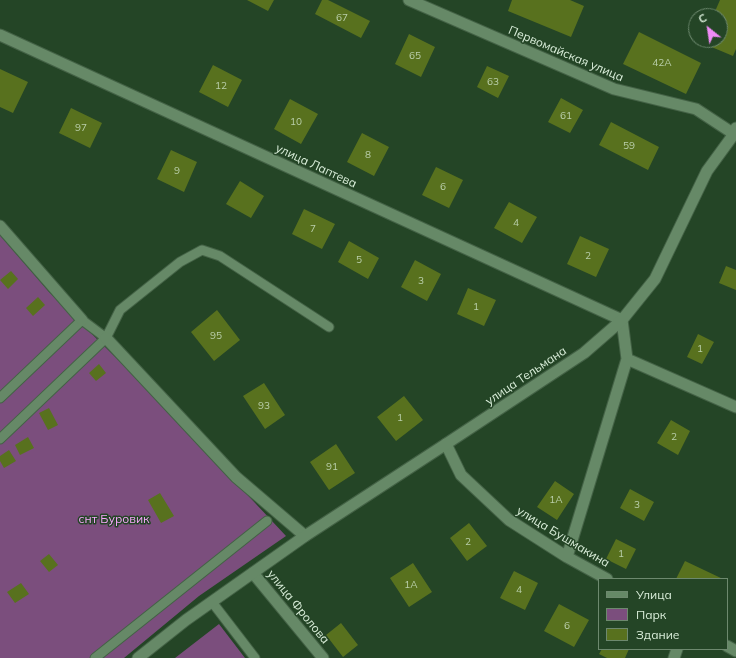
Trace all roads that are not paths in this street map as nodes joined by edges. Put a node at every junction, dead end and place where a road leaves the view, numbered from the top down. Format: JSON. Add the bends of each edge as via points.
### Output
{"nodes":[{"id":1,"x":409,"y":0,"type":"edge"},
{"id":2,"x":0,"y":35,"type":"edge"},
{"id":3,"x":735,"y":132,"type":"edge"},
{"id":4,"x":0,"y":226,"type":"edge"},
{"id":5,"x":82,"y":320,"type":"junction"},
{"id":6,"x":622,"y":320,"type":"junction"},
{"id":7,"x":329,"y":326,"type":"dead end"},
{"id":8,"x":106,"y":338,"type":"junction"},
{"id":9,"x":627,"y":359,"type":"junction"},
{"id":10,"x":0,"y":398,"type":"edge"},
{"id":11,"x":736,"y":407,"type":"edge"},
{"id":12,"x":0,"y":439,"type":"edge"},
{"id":13,"x":446,"y":444,"type":"junction"},
{"id":14,"x":267,"y":521,"type":"dead end"},
{"id":15,"x":305,"y":536,"type":"junction"},
{"id":16,"x":567,"y":557,"type":"junction"},
{"id":17,"x":253,"y":572,"type":"junction"},
{"id":18,"x":605,"y":578,"type":"edge"},
{"id":19,"x":212,"y":602,"type":"junction"},
{"id":20,"x":95,"y":658,"type":"edge"},
{"id":21,"x":138,"y":658,"type":"edge"},
{"id":22,"x":255,"y":658,"type":"edge"},
{"id":23,"x":323,"y":658,"type":"edge"}],
"edges":[{"from":1,"to":3,"type":"street","name":"Первомайская улица","via":[[614,89],[696,109]]},
{"from":2,"to":6,"type":"street","name":"улица Лаптева"},
{"from":3,"to":6,"type":"street","name":"улица Тельмана","via":[[707,171],[655,279]]},
{"from":4,"to":5,"type":"street"},
{"from":5,"to":8,"type":"lane"},
{"from":5,"to":10,"type":"lane"},
{"from":6,"to":9,"type":"street"},
{"from":6,"to":13,"type":"street","name":"улица Тельмана","via":[[584,353]]},
{"from":7,"to":8,"type":"lane","via":[[220,256],[202,250],[180,262],[120,310]]},
{"from":8,"to":12,"type":"lane"},
{"from":8,"to":15,"type":"street","via":[[236,477]]},
{"from":9,"to":11,"type":"street"},
{"from":9,"to":16,"type":"street"},
{"from":13,"to":15,"type":"street","name":"улица Тельмана"},
{"from":13,"to":16,"type":"street","name":"улица Бушмакина","via":[[461,475],[509,520]]},
{"from":14,"to":20,"type":"lane"},
{"from":15,"to":17,"type":"street","name":"улица Тельмана"},
{"from":16,"to":18,"type":"street","name":"улица Бушмакина"},
{"from":17,"to":19,"type":"street","name":"улица Тельмана"},
{"from":17,"to":23,"type":"street","name":"улица Фролова"},
{"from":19,"to":21,"type":"street","name":"улица Тельмана"},
{"from":19,"to":22,"type":"lane"}]}
